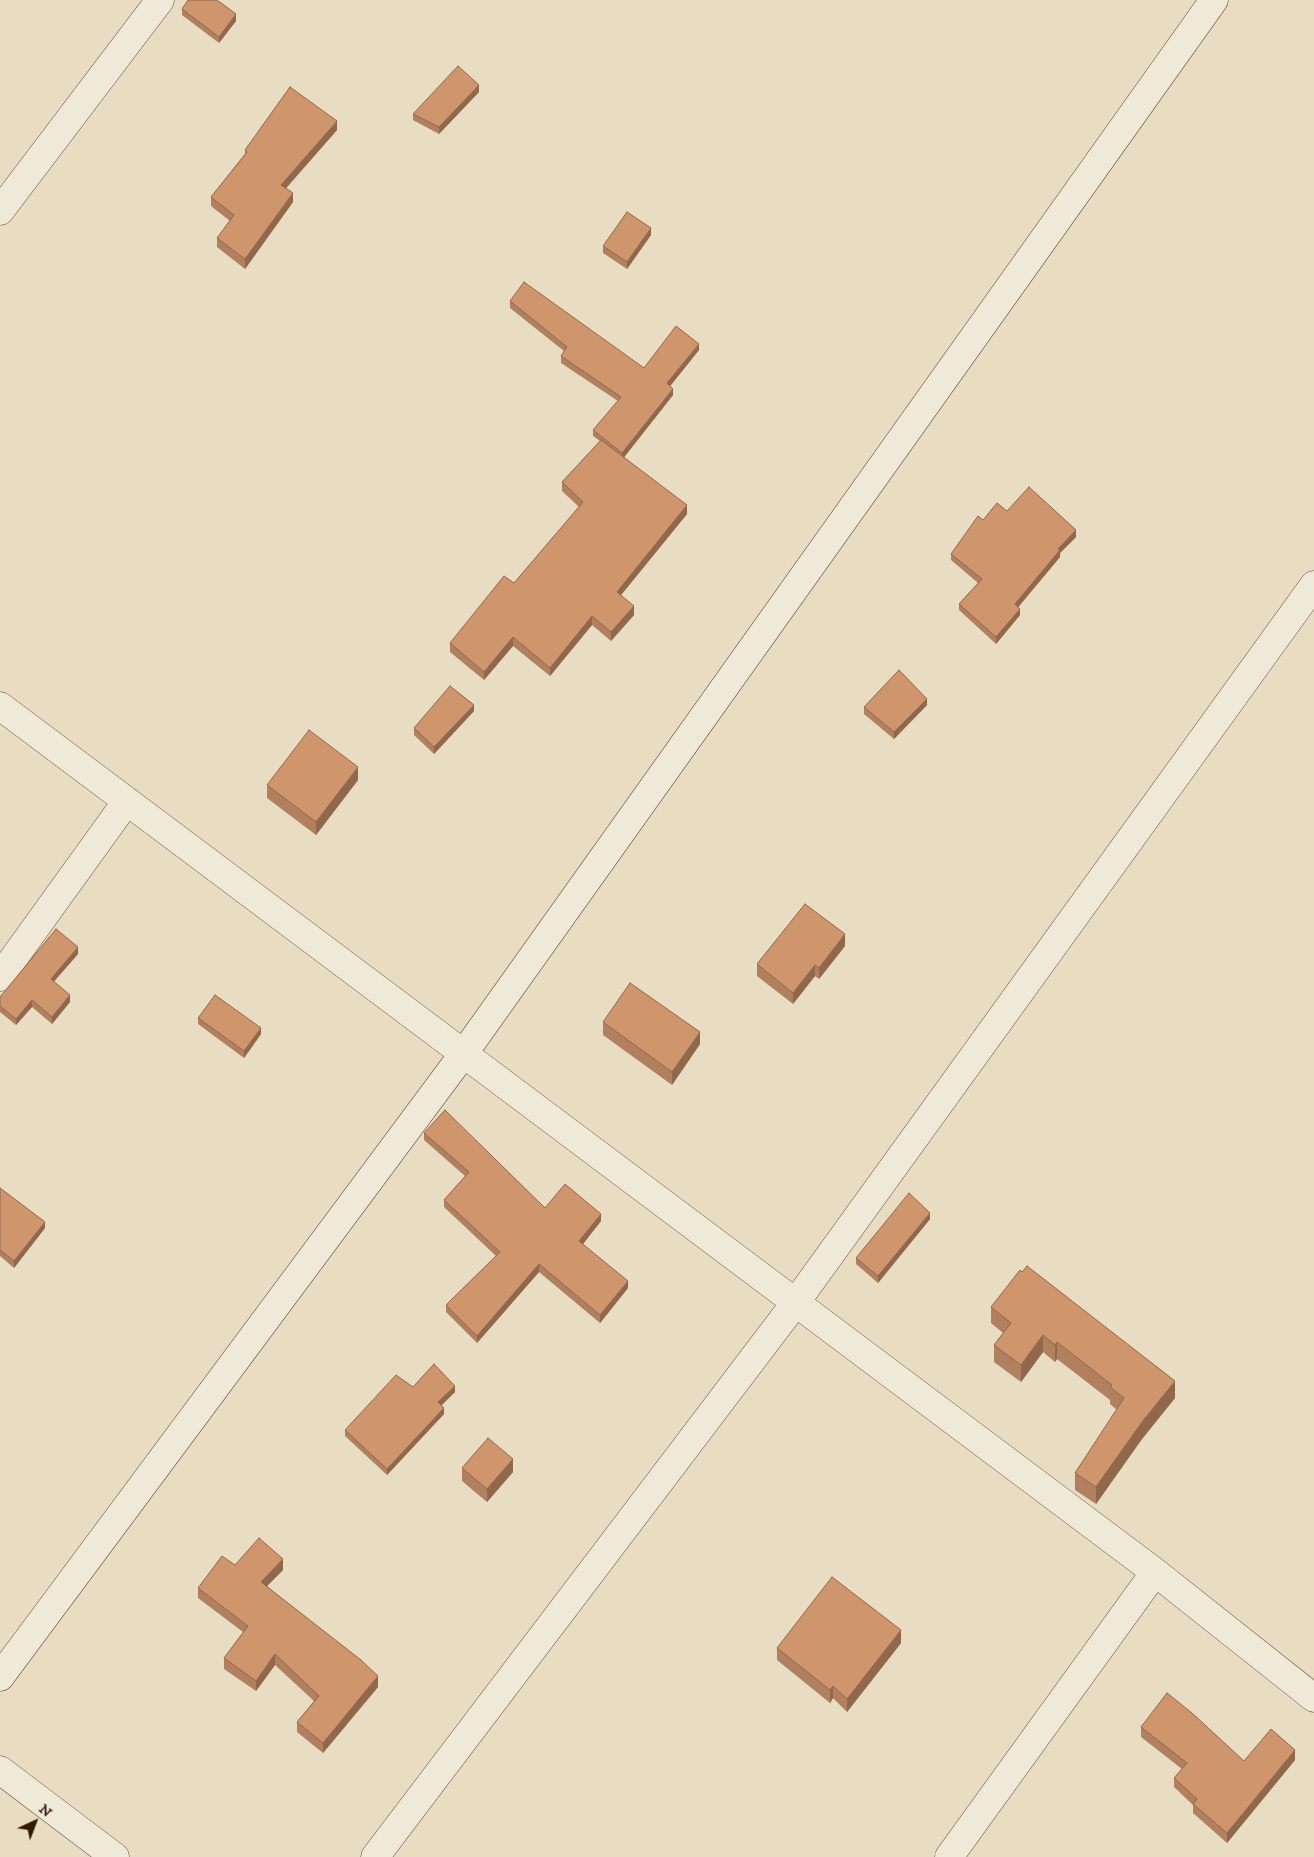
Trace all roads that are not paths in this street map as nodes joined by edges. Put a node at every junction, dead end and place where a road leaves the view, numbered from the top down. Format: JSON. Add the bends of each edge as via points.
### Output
{"nodes":[{"id":1,"x":160,"y":0,"type":"edge"},
{"id":2,"x":1214,"y":0,"type":"edge"},
{"id":3,"x":0,"y":211,"type":"edge"},
{"id":4,"x":1314,"y":585,"type":"edge"},
{"id":5,"x":0,"y":706,"type":"edge"},
{"id":6,"x":127,"y":801,"type":"junction"},
{"id":7,"x":0,"y":977,"type":"edge"},
{"id":8,"x":464,"y":1053,"type":"junction"},
{"id":9,"x":796,"y":1302,"type":"junction"},
{"id":10,"x":1155,"y":1572,"type":"junction"},
{"id":11,"x":0,"y":1677,"type":"edge"},
{"id":12,"x":1314,"y":1698,"type":"edge"},
{"id":13,"x":0,"y":1770,"type":"edge"},
{"id":14,"x":115,"y":1857,"type":"edge"},
{"id":15,"x":375,"y":1857,"type":"edge"},
{"id":16,"x":949,"y":1857,"type":"edge"}],
"edges":[{"from":1,"to":3,"type":"street"},
{"from":2,"to":8,"type":"street"},
{"from":4,"to":9,"type":"street"},
{"from":5,"to":6,"type":"street"},
{"from":6,"to":7,"type":"street"},
{"from":6,"to":8,"type":"street"},
{"from":8,"to":9,"type":"street"},
{"from":8,"to":11,"type":"street"},
{"from":9,"to":10,"type":"street"},
{"from":9,"to":15,"type":"street"},
{"from":10,"to":12,"type":"street"},
{"from":10,"to":16,"type":"street"},
{"from":13,"to":14,"type":"street"}]}
